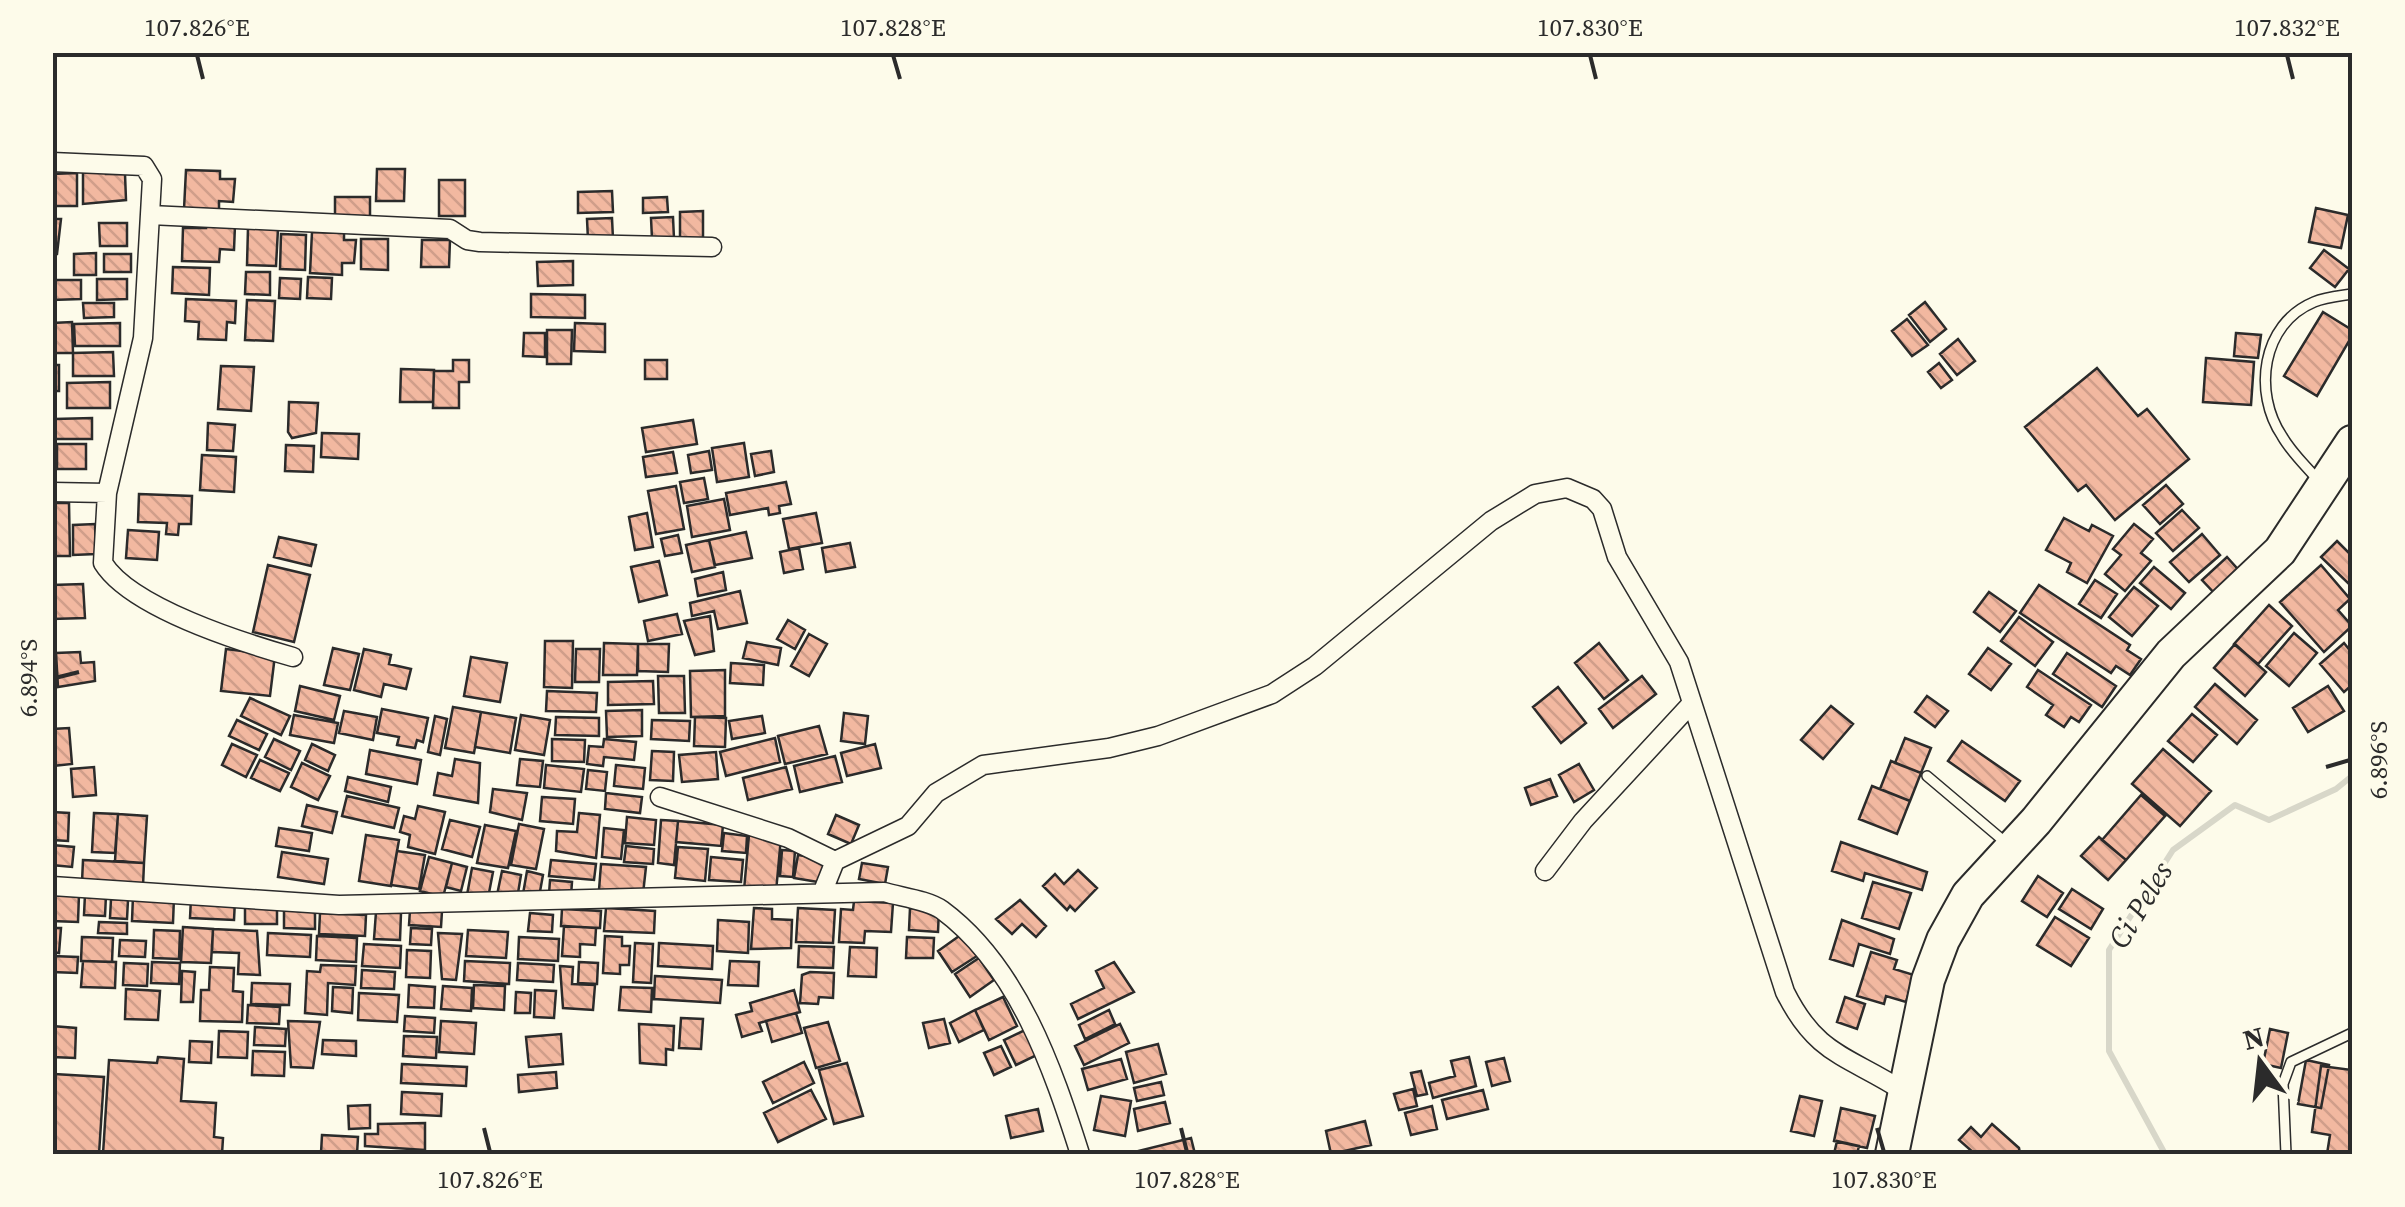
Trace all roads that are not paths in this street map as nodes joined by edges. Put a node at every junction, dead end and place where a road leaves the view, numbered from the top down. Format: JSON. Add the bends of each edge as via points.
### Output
{"nodes":[{"id":1,"x":52,"y":162,"type":"edge"},
{"id":2,"x":150,"y":216,"type":"junction"},
{"id":3,"x":712,"y":247,"type":"dead end"},
{"id":4,"x":2352,"y":294,"type":"edge"},
{"id":5,"x":2352,"y":442,"type":"edge"},
{"id":6,"x":2325,"y":489,"type":"junction"},
{"id":7,"x":52,"y":492,"type":"edge"},
{"id":8,"x":107,"y":492,"type":"junction"},
{"id":9,"x":293,"y":657,"type":"dead end"},
{"id":10,"x":1692,"y":703,"type":"junction"},
{"id":11,"x":1927,"y":776,"type":"dead end"},
{"id":12,"x":660,"y":798,"type":"dead end"},
{"id":13,"x":2011,"y":846,"type":"junction"},
{"id":14,"x":835,"y":861,"type":"junction"},
{"id":15,"x":1545,"y":871,"type":"dead end"},
{"id":16,"x":52,"y":886,"type":"edge"},
{"id":17,"x":823,"y":892,"type":"junction"},
{"id":18,"x":2352,"y":1033,"type":"edge"},
{"id":19,"x":1903,"y":1090,"type":"junction"},
{"id":20,"x":1080,"y":1154,"type":"edge"},
{"id":21,"x":1892,"y":1154,"type":"edge"},
{"id":22,"x":2286,"y":1154,"type":"edge"}],
"edges":[{"from":1,"to":2,"type":"street","via":[[146,167]]},
{"from":2,"to":3,"type":"street","via":[[450,229],[480,242]]},
{"from":2,"to":8,"type":"street","via":[[143,338]]},
{"from":4,"to":6,"type":"lane","via":[[2296,314],[2280,328],[2265,368],[2268,410]]},
{"from":5,"to":6,"type":"highway"},
{"from":6,"to":13,"type":"highway","via":[[2280,551],[2171,654]]},
{"from":7,"to":8,"type":"street"},
{"from":8,"to":9,"type":"street","via":[[101,552],[109,573],[217,636]]},
{"from":10,"to":14,"type":"street","via":[[1670,644],[1617,556],[1602,509],[1580,492],[1551,489],[1522,500],[1460,544],[1272,694],[1158,736],[983,765],[936,793],[908,826]]},
{"from":10,"to":15,"type":"street"},
{"from":10,"to":19,"type":"street","via":[[1800,1021],[1826,1049]]},
{"from":11,"to":13,"type":"lane"},
{"from":12,"to":14,"type":"street","via":[[788,838]]},
{"from":13,"to":19,"type":"highway","via":[[1968,895],[1943,940]]},
{"from":14,"to":17,"type":"street"},
{"from":16,"to":17,"type":"street","via":[[338,905]]},
{"from":17,"to":20,"type":"street","via":[[884,892],[940,908],[992,960],[1056,1078]]},
{"from":18,"to":22,"type":"lane","via":[[2291,1062],[2283,1084]]},
{"from":19,"to":21,"type":"highway"}]}
